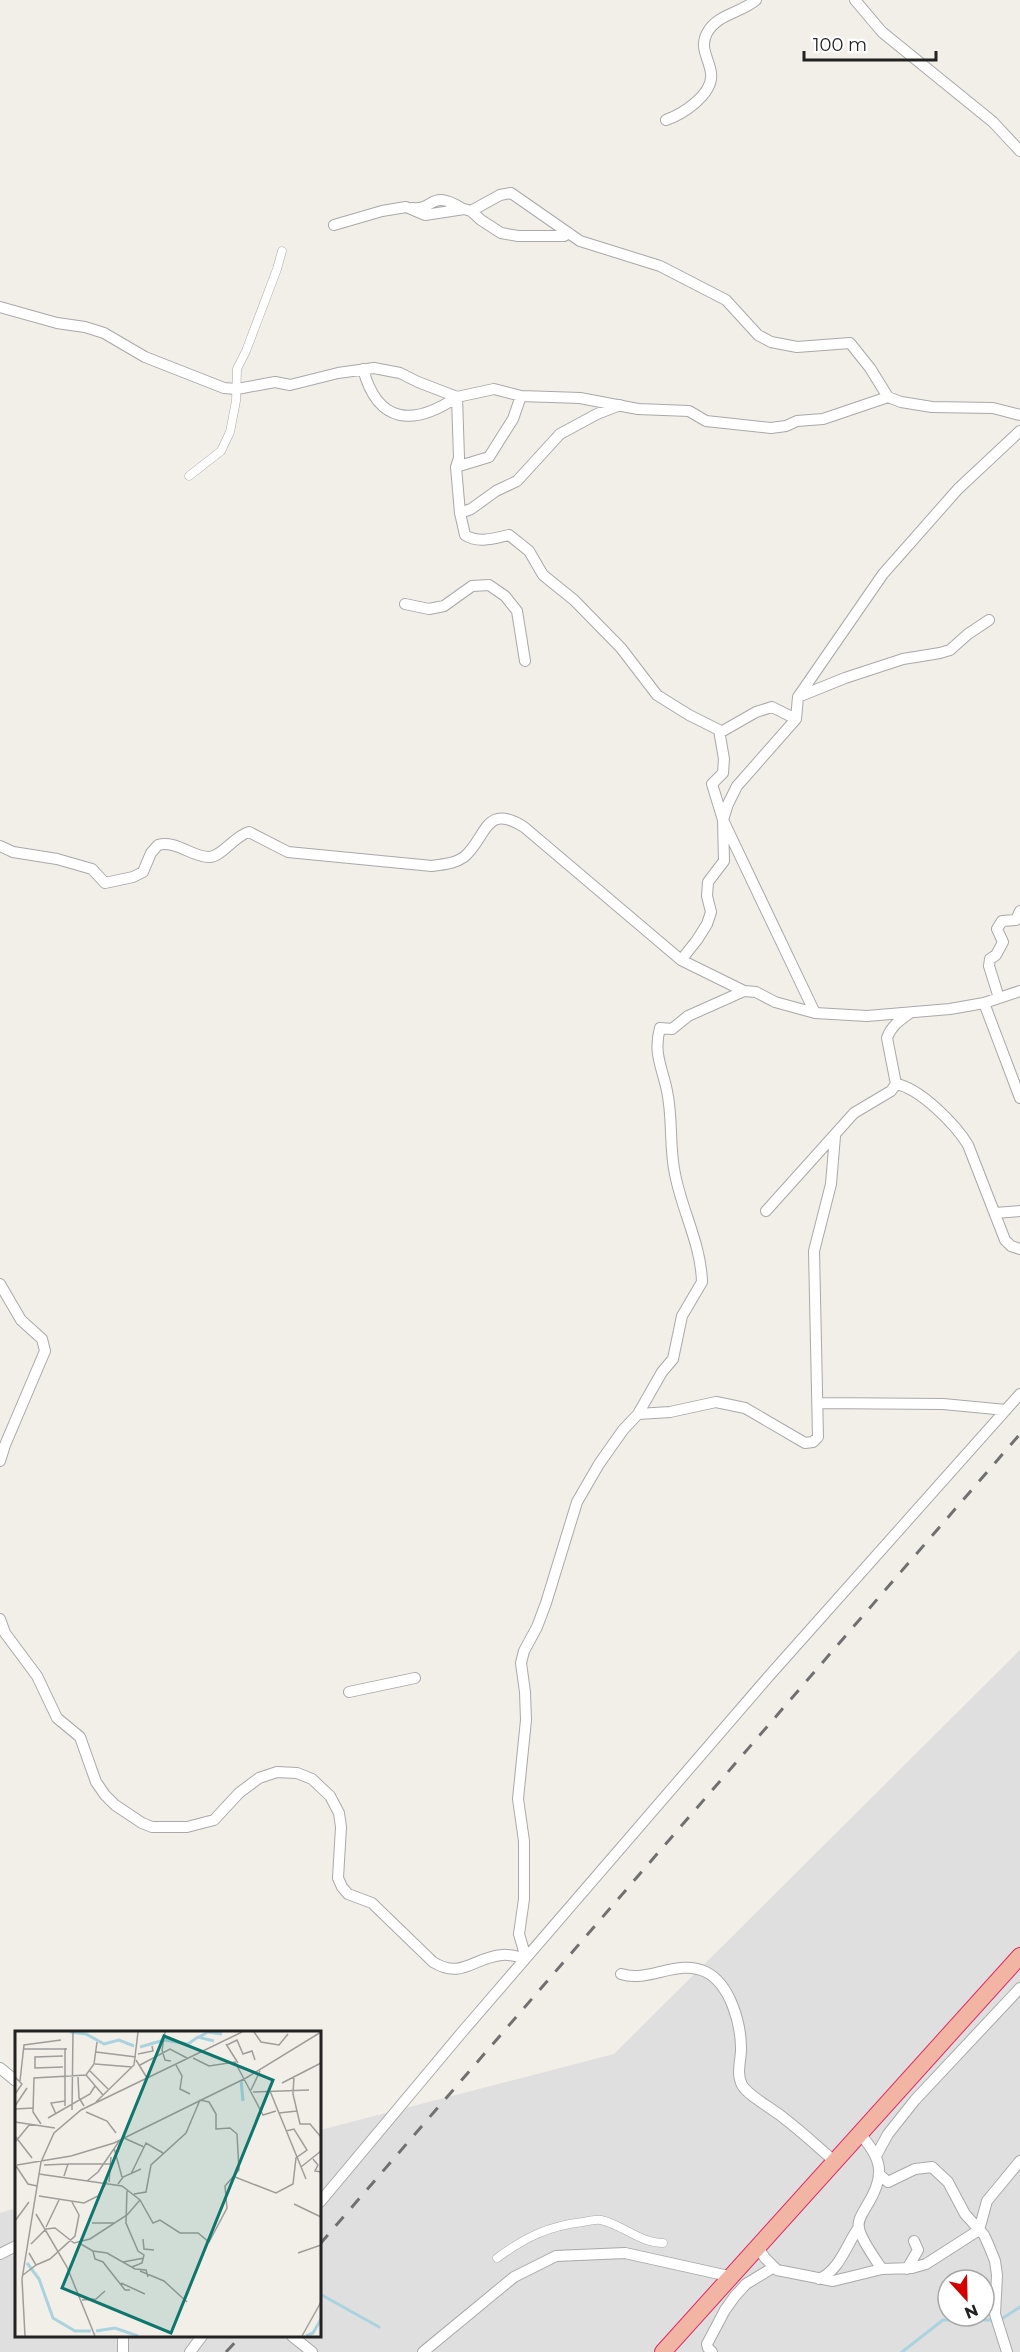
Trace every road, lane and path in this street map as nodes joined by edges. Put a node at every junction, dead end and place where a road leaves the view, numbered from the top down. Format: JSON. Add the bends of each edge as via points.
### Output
{"nodes":[{"id":1,"x":756,"y":0,"type":"edge"},
{"id":2,"x":855,"y":0,"type":"edge"},
{"id":3,"x":666,"y":120,"type":"dead end"},
{"id":4,"x":1020,"y":151,"type":"edge"},
{"id":5,"x":467,"y":210,"type":"junction"},
{"id":6,"x":334,"y":225,"type":"dead end"},
{"id":7,"x":569,"y":233,"type":"junction"},
{"id":8,"x":282,"y":251,"type":"dead end"},
{"id":9,"x":0,"y":307,"type":"edge"},
{"id":10,"x":363,"y":369,"type":"junction"},
{"id":11,"x":521,"y":396,"type":"junction"},
{"id":12,"x":457,"y":397,"type":"junction"},
{"id":13,"x":888,"y":397,"type":"junction"},
{"id":14,"x":620,"y":405,"type":"junction"},
{"id":15,"x":1020,"y":415,"type":"edge"},
{"id":16,"x":1020,"y":431,"type":"edge"},
{"id":17,"x":456,"y":467,"type":"junction"},
{"id":18,"x":189,"y":476,"type":"dead end"},
{"id":19,"x":460,"y":513,"type":"junction"},
{"id":20,"x":405,"y":604,"type":"dead end"},
{"id":21,"x":989,"y":620,"type":"dead end"},
{"id":22,"x":525,"y":662,"type":"dead end"},
{"id":23,"x":798,"y":697,"type":"junction"},
{"id":24,"x":796,"y":719,"type":"junction"},
{"id":25,"x":721,"y":732,"type":"junction"},
{"id":26,"x":723,"y":820,"type":"junction"},
{"id":27,"x":0,"y":846,"type":"edge"},
{"id":28,"x":1020,"y":911,"type":"edge"},
{"id":29,"x":681,"y":960,"type":"junction"},
{"id":30,"x":744,"y":991,"type":"junction"},
{"id":31,"x":1020,"y":991,"type":"edge"},
{"id":32,"x":999,"y":998,"type":"junction"},
{"id":33,"x":984,"y":1003,"type":"junction"},
{"id":34,"x":816,"y":1013,"type":"junction"},
{"id":35,"x":910,"y":1013,"type":"junction"},
{"id":36,"x":896,"y":1084,"type":"junction"},
{"id":37,"x":1020,"y":1098,"type":"edge"},
{"id":38,"x":835,"y":1136,"type":"junction"},
{"id":39,"x":766,"y":1211,"type":"dead end"},
{"id":40,"x":1020,"y":1211,"type":"edge"},
{"id":41,"x":995,"y":1213,"type":"junction"},
{"id":42,"x":1020,"y":1249,"type":"edge"},
{"id":43,"x":0,"y":1284,"type":"edge"},
{"id":44,"x":1020,"y":1394,"type":"edge"},
{"id":45,"x":818,"y":1403,"type":"junction"},
{"id":46,"x":1006,"y":1410,"type":"junction"},
{"id":47,"x":638,"y":1414,"type":"junction"},
{"id":48,"x":1,"y":1456,"type":"edge"},
{"id":49,"x":0,"y":1619,"type":"edge"},
{"id":50,"x":415,"y":1678,"type":"dead end"},
{"id":51,"x":349,"y":1692,"type":"dead end"},
{"id":52,"x":1020,"y":1957,"type":"edge"},
{"id":53,"x":526,"y":1958,"type":"junction"},
{"id":54,"x":621,"y":1974,"type":"dead end"},
{"id":55,"x":1020,"y":1988,"type":"edge"},
{"id":56,"x":0,"y":2068,"type":"edge"},
{"id":57,"x":15,"y":2080,"type":"edge"},
{"id":58,"x":859,"y":2133,"type":"junction"},
{"id":59,"x":876,"y":2156,"type":"junction"},
{"id":60,"x":834,"y":2161,"type":"junction"},
{"id":61,"x":1020,"y":2161,"type":"edge"},
{"id":62,"x":880,"y":2175,"type":"junction"},
{"id":63,"x":321,"y":2201,"type":"edge"},
{"id":64,"x":859,"y":2227,"type":"junction"},
{"id":65,"x":979,"y":2230,"type":"junction"},
{"id":66,"x":914,"y":2241,"type":"dead end"},
{"id":67,"x":663,"y":2243,"type":"dead end"},
{"id":68,"x":15,"y":2246,"type":"edge"},
{"id":69,"x":757,"y":2246,"type":"junction"},
{"id":70,"x":0,"y":2254,"type":"edge"},
{"id":71,"x":497,"y":2258,"type":"dead end"},
{"id":72,"x":774,"y":2267,"type":"junction"},
{"id":73,"x":882,"y":2269,"type":"junction"},
{"id":74,"x":907,"y":2269,"type":"junction"},
{"id":75,"x":733,"y":2277,"type":"junction"},
{"id":76,"x":819,"y":2279,"type":"junction"},
{"id":77,"x":201,"y":2337,"type":"edge"},
{"id":78,"x":293,"y":2337,"type":"edge"},
{"id":79,"x":190,"y":2352,"type":"edge"},
{"id":80,"x":312,"y":2352,"type":"edge"},
{"id":81,"x":423,"y":2352,"type":"edge"},
{"id":82,"x":663,"y":2352,"type":"edge"},
{"id":83,"x":712,"y":2352,"type":"edge"},
{"id":84,"x":1007,"y":2352,"type":"edge"}],
"edges":[{"from":1,"to":3,"type":"street","via":[[708,30],[703,46],[711,71],[709,84],[685,111]]},
{"from":2,"to":4,"type":"street","via":[[882,32],[993,122]]},
{"from":5,"to":6,"type":"street","via":[[443,199],[434,200],[418,209],[382,210]]},
{"from":5,"to":7,"type":"street","via":[[501,233]]},
{"from":5,"to":7,"type":"street","via":[[510,193]]},
{"from":7,"to":13,"type":"street","via":[[590,246],[674,272],[726,300],[758,335],[771,342],[797,347],[850,343]]},
{"from":8,"to":18,"type":"street","via":[[237,369],[230,432],[221,451]]},
{"from":9,"to":10,"type":"street","via":[[104,333],[145,357],[225,388],[275,382],[290,385]]},
{"from":10,"to":12,"type":"street","via":[[400,373]]},
{"from":10,"to":12,"type":"street","via":[[371,394],[397,415],[431,411]]},
{"from":11,"to":12,"type":"street","via":[[494,389]]},
{"from":11,"to":14,"type":"street","via":[[580,398]]},
{"from":11,"to":17,"type":"street","via":[[513,419],[489,457]]},
{"from":12,"to":17,"type":"street"},
{"from":13,"to":14,"type":"street","via":[[823,419],[771,428],[706,421],[689,411]]},
{"from":13,"to":15,"type":"street","via":[[932,407],[993,408]]},
{"from":14,"to":19,"type":"street","via":[[560,435],[517,481]]},
{"from":16,"to":23,"type":"street","via":[[952,495],[883,574]]},
{"from":17,"to":19,"type":"street"},
{"from":19,"to":25,"type":"street","via":[[469,538],[489,540],[509,535],[526,547],[543,575],[621,648],[657,694]]},
{"from":20,"to":22,"type":"street","via":[[429,609],[444,606],[472,586],[489,585],[517,611]]},
{"from":21,"to":23,"type":"street","via":[[950,650],[903,659]]},
{"from":23,"to":24,"type":"street"},
{"from":24,"to":25,"type":"street","via":[[772,707]]},
{"from":24,"to":26,"type":"street","via":[[737,786]]},
{"from":25,"to":26,"type":"street","via":[[723,773],[712,784]]},
{"from":26,"to":29,"type":"street","via":[[723,861],[708,882],[711,912]]},
{"from":26,"to":34,"type":"street"},
{"from":27,"to":29,"type":"street","via":[[92,869],[105,883],[139,875],[158,845],[213,856],[249,832],[288,852],[432,866],[453,863],[465,856],[482,830],[503,818],[524,827]]},
{"from":28,"to":32,"type":"street","via":[[1016,920],[1002,921],[997,929],[1003,942],[990,958],[989,966]]},
{"from":29,"to":30,"type":"street"},
{"from":30,"to":34,"type":"street"},
{"from":30,"to":47,"type":"street","via":[[688,1016],[672,1029],[660,1028],[656,1043],[667,1092],[676,1177],[692,1226],[702,1282],[682,1316],[673,1359]]},
{"from":31,"to":32,"type":"street"},
{"from":32,"to":33,"type":"street"},
{"from":33,"to":35,"type":"street"},
{"from":33,"to":37,"type":"street"},
{"from":34,"to":35,"type":"street"},
{"from":35,"to":36,"type":"street","via":[[895,1024],[887,1038]]},
{"from":36,"to":38,"type":"street","via":[[854,1113]]},
{"from":36,"to":41,"type":"street","via":[[922,1096],[961,1133]]},
{"from":38,"to":39,"type":"street"},
{"from":38,"to":45,"type":"street","via":[[831,1184],[814,1251]]},
{"from":40,"to":41,"type":"street"},
{"from":41,"to":42,"type":"street","via":[[1008,1244]]},
{"from":43,"to":48,"type":"street","via":[[21,1320],[39,1334],[45,1347]]},
{"from":44,"to":46,"type":"street"},
{"from":45,"to":46,"type":"street","via":[[943,1404]]},
{"from":45,"to":47,"type":"street","via":[[818,1437],[805,1443],[745,1408],[716,1402]]},
{"from":46,"to":53,"type":"street","via":[[769,1676]]},
{"from":47,"to":53,"type":"street","via":[[599,1464],[577,1502],[546,1603],[522,1657],[526,1720],[518,1799],[524,1841],[524,1899],[519,1934]]},
{"from":49,"to":53,"type":"street","via":[[5,1633],[37,1676],[57,1718],[80,1737],[105,1796],[142,1823],[164,1828],[202,1825],[214,1820],[259,1778],[276,1772],[297,1773],[323,1787],[339,1813],[338,1878],[348,1894],[372,1903],[443,1968],[453,1971],[502,1955]]},
{"from":50,"to":51,"type":"street"},
{"from":52,"to":58,"type":"highway"},
{"from":53,"to":63,"type":"street"},
{"from":54,"to":60,"type":"street","via":[[636,1977],[688,1968],[716,1978],[725,1990],[739,2033],[739,2077],[743,2086]]},
{"from":55,"to":59,"type":"street","via":[[915,2100]]},
{"from":56,"to":57,"type":"street"},
{"from":58,"to":59,"type":"street"},
{"from":58,"to":60,"type":"highway"},
{"from":59,"to":62,"type":"street"},
{"from":60,"to":69,"type":"highway"},
{"from":61,"to":65,"type":"street","via":[[987,2201]]},
{"from":62,"to":64,"type":"street","via":[[877,2191],[860,2217]]},
{"from":62,"to":65,"type":"street","via":[[888,2182],[915,2169],[932,2167],[948,2182],[965,2214]]},
{"from":64,"to":73,"type":"street"},
{"from":64,"to":76,"type":"street","via":[[834,2270]]},
{"from":65,"to":74,"type":"street","via":[[926,2264]]},
{"from":65,"to":84,"type":"street","via":[[995,2261],[996,2320]]},
{"from":66,"to":74,"type":"street","via":[[918,2250]]},
{"from":67,"to":71,"type":"street","via":[[653,2243],[600,2219],[543,2230]]},
{"from":68,"to":70,"type":"street"},
{"from":69,"to":72,"type":"street"},
{"from":69,"to":75,"type":"highway"},
{"from":72,"to":76,"type":"street"},
{"from":72,"to":83,"type":"street","via":[[746,2284],[725,2310],[707,2344]]},
{"from":73,"to":74,"type":"street"},
{"from":73,"to":76,"type":"street","via":[[832,2281]]},
{"from":75,"to":81,"type":"street","via":[[625,2253],[556,2256],[514,2277]]},
{"from":75,"to":82,"type":"highway"},
{"from":77,"to":79,"type":"street"},
{"from":78,"to":80,"type":"street"}]}
